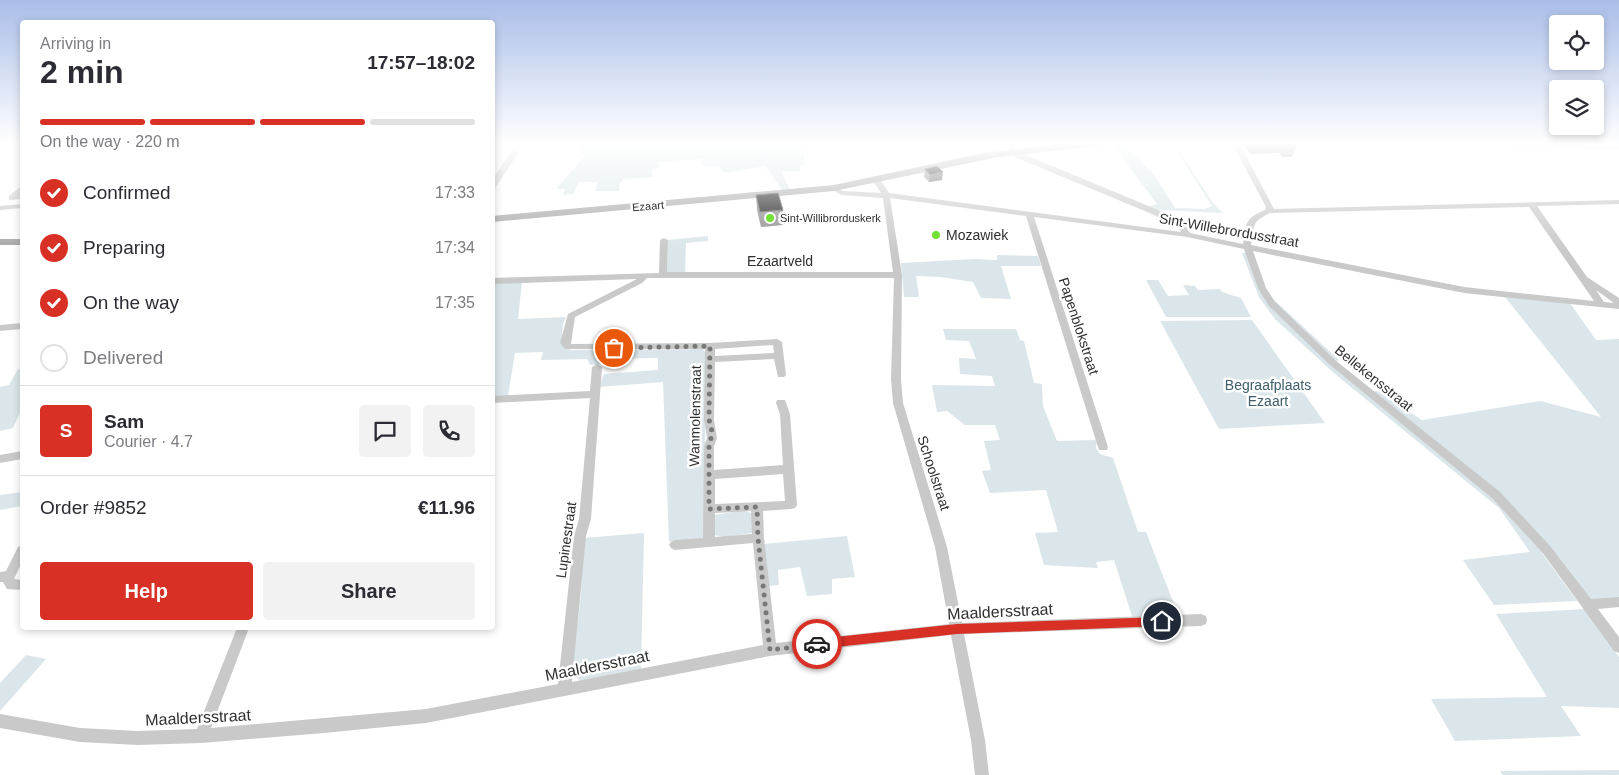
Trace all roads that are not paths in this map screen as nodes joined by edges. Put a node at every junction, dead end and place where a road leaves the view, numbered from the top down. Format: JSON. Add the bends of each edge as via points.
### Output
{"nodes":[{"id":1,"x":888,"y":179,"type":"edge"},
{"id":2,"x":1082,"y":179,"type":"edge"},
{"id":3,"x":1255,"y":179,"type":"edge"},
{"id":4,"x":877,"y":182,"type":"junction"},
{"id":5,"x":834,"y":188,"type":"junction"},
{"id":6,"x":886,"y":194,"type":"junction"},
{"id":7,"x":1619,"y":202,"type":"edge"},
{"id":8,"x":1532,"y":205,"type":"junction"},
{"id":9,"x":20,"y":206,"type":"edge"},
{"id":10,"x":0,"y":208,"type":"edge"},
{"id":11,"x":1269,"y":211,"type":"junction"},
{"id":12,"x":1028,"y":213,"type":"junction"},
{"id":13,"x":495,"y":219,"type":"edge"},
{"id":14,"x":1187,"y":235,"type":"junction"},
{"id":15,"x":664,"y":240,"type":"dead end"},
{"id":16,"x":0,"y":242,"type":"edge"},
{"id":17,"x":20,"y":242,"type":"edge"},
{"id":18,"x":1247,"y":246,"type":"junction"},
{"id":19,"x":898,"y":274,"type":"junction"},
{"id":20,"x":662,"y":275,"type":"junction"},
{"id":21,"x":644,"y":276,"type":"junction"},
{"id":22,"x":1582,"y":276,"type":"junction"},
{"id":23,"x":495,"y":281,"type":"edge"},
{"id":24,"x":1619,"y":302,"type":"edge"},
{"id":25,"x":1601,"y":304,"type":"junction"},
{"id":26,"x":1619,"y":306,"type":"edge"},
{"id":27,"x":585,"y":308,"type":"joint"},
{"id":28,"x":20,"y":326,"type":"edge"},
{"id":29,"x":0,"y":328,"type":"edge"},
{"id":30,"x":710,"y":346,"type":"junction"},
{"id":31,"x":778,"y":356,"type":"junction"},
{"id":32,"x":710,"y":358,"type":"junction"},
{"id":33,"x":597,"y":366,"type":"dead end"},
{"id":34,"x":780,"y":375,"type":"dead end"},
{"id":35,"x":595,"y":394,"type":"junction"},
{"id":36,"x":495,"y":400,"type":"edge"},
{"id":37,"x":781,"y":403,"type":"dead end"},
{"id":38,"x":1103,"y":447,"type":"dead end"},
{"id":39,"x":20,"y":455,"type":"edge"},
{"id":40,"x":0,"y":459,"type":"edge"},
{"id":41,"x":789,"y":469,"type":"junction"},
{"id":42,"x":709,"y":475,"type":"junction"},
{"id":43,"x":757,"y":507,"type":"junction"},
{"id":44,"x":709,"y":509,"type":"junction"},
{"id":45,"x":758,"y":538,"type":"junction"},
{"id":46,"x":709,"y":542,"type":"junction"},
{"id":47,"x":674,"y":545,"type":"dead end"},
{"id":48,"x":20,"y":553,"type":"edge"},
{"id":49,"x":5,"y":576,"type":"edge"},
{"id":50,"x":20,"y":585,"type":"edge"},
{"id":51,"x":1619,"y":602,"type":"edge"},
{"id":52,"x":1589,"y":605,"type":"junction"},
{"id":53,"x":1201,"y":620,"type":"dead end"},
{"id":54,"x":957,"y":629,"type":"junction"},
{"id":55,"x":242,"y":630,"type":"edge"},
{"id":56,"x":1619,"y":648,"type":"edge"},
{"id":57,"x":770,"y":650,"type":"junction"},
{"id":58,"x":564,"y":690,"type":"junction"},
{"id":59,"x":0,"y":721,"type":"edge"},
{"id":60,"x":201,"y":736,"type":"junction"},
{"id":61,"x":982,"y":775,"type":"edge"}],
"edges":[{"from":1,"to":4,"type":"main road","name":"Ezaart"},
{"from":2,"to":14,"type":"street","via":[[1181,225]]},
{"from":3,"to":11,"type":"street","via":[[1270,205]]},
{"from":4,"to":5,"type":"main road","name":"Ezaart"},
{"from":4,"to":6,"type":"street"},
{"from":5,"to":6,"type":"street","name":"Sint-Willebrordusstraat","via":[[841,193]]},
{"from":5,"to":13,"type":"main road","name":"Ezaart"},
{"from":6,"to":12,"type":"street","name":"Sint-Willebrordusstraat"},
{"from":6,"to":19,"type":"street","name":"Schoolstraat"},
{"from":7,"to":8,"type":"street"},
{"from":8,"to":11,"type":"street"},
{"from":8,"to":22,"type":"street"},
{"from":9,"to":10,"type":"street"},
{"from":11,"to":18,"type":"street","name":"Bellekensstraat","via":[[1251,222]]},
{"from":12,"to":14,"type":"street","name":"Sint-Willebrordusstraat"},
{"from":12,"to":38,"type":"street","name":"Papenblokstraat"},
{"from":14,"to":18,"type":"street","name":"Sint-Willebrordusstraat"},
{"from":15,"to":20,"type":"street"},
{"from":16,"to":17,"type":"main road"},
{"from":18,"to":25,"type":"street","name":"Sint-Willebrordusstraat","via":[[1464,290]]},
{"from":18,"to":52,"type":"street","name":"Bellekensstraat","via":[[1262,288],[1280,312],[1354,380],[1496,495],[1546,549]]},
{"from":19,"to":20,"type":"street","name":"Ezaartveld"},
{"from":19,"to":54,"type":"street","name":"Schoolstraat","via":[[898,403],[941,547]]},
{"from":20,"to":21,"type":"street","name":"Ezaartveld"},
{"from":21,"to":23,"type":"street","name":"Ezaartveld"},
{"from":21,"to":27,"type":"street","name":"Ezaartveld"},
{"from":22,"to":24,"type":"street"},
{"from":22,"to":25,"type":"street"},
{"from":25,"to":26,"type":"street","name":"Sint-Willebrordusstraat"},
{"from":27,"to":30,"type":"street","name":"Wanmolenstraat","via":[[569,320],[565,343],[568,347]]},
{"from":28,"to":29,"type":"street"},
{"from":30,"to":31,"type":"street","name":"Wanmolenstraat","via":[[777,342]]},
{"from":30,"to":32,"type":"street","name":"Wanmolenstraat"},
{"from":31,"to":32,"type":"street","name":"Wanmolenstraat"},
{"from":31,"to":34,"type":"street"},
{"from":32,"to":42,"type":"street","name":"Wanmolenstraat","via":[[709,420],[712,438]]},
{"from":33,"to":35,"type":"street","name":"Lupinestraat"},
{"from":35,"to":36,"type":"street"},
{"from":35,"to":58,"type":"street","name":"Lupinestraat","via":[[586,519],[580,536]]},
{"from":37,"to":41,"type":"street","via":[[785,414]]},
{"from":39,"to":40,"type":"street"},
{"from":41,"to":42,"type":"street","name":"Wanmolenstraat"},
{"from":41,"to":43,"type":"street","via":[[791,504]]},
{"from":42,"to":44,"type":"street","name":"Wanmolenstraat"},
{"from":43,"to":44,"type":"street"},
{"from":43,"to":45,"type":"street"},
{"from":44,"to":46,"type":"street","name":"Wanmolenstraat"},
{"from":45,"to":46,"type":"street"},
{"from":45,"to":57,"type":"street"},
{"from":46,"to":47,"type":"street"},
{"from":48,"to":49,"type":"street"},
{"from":49,"to":50,"type":"street","via":[[11,585]]},
{"from":51,"to":52,"type":"street"},
{"from":52,"to":56,"type":"street","name":"Bellekensstraat"},
{"from":53,"to":54,"type":"street","name":"Maaldersstraat"},
{"from":54,"to":57,"type":"street","name":"Maaldersstraat"},
{"from":54,"to":61,"type":"street","name":"Schoolstraat"},
{"from":55,"to":60,"type":"street"},
{"from":57,"to":58,"type":"street","name":"Maaldersstraat"},
{"from":58,"to":60,"type":"street","name":"Maaldersstraat","via":[[426,716]]},
{"from":59,"to":60,"type":"street","name":"Maaldersstraat","via":[[80,734],[138,738]]}]}
